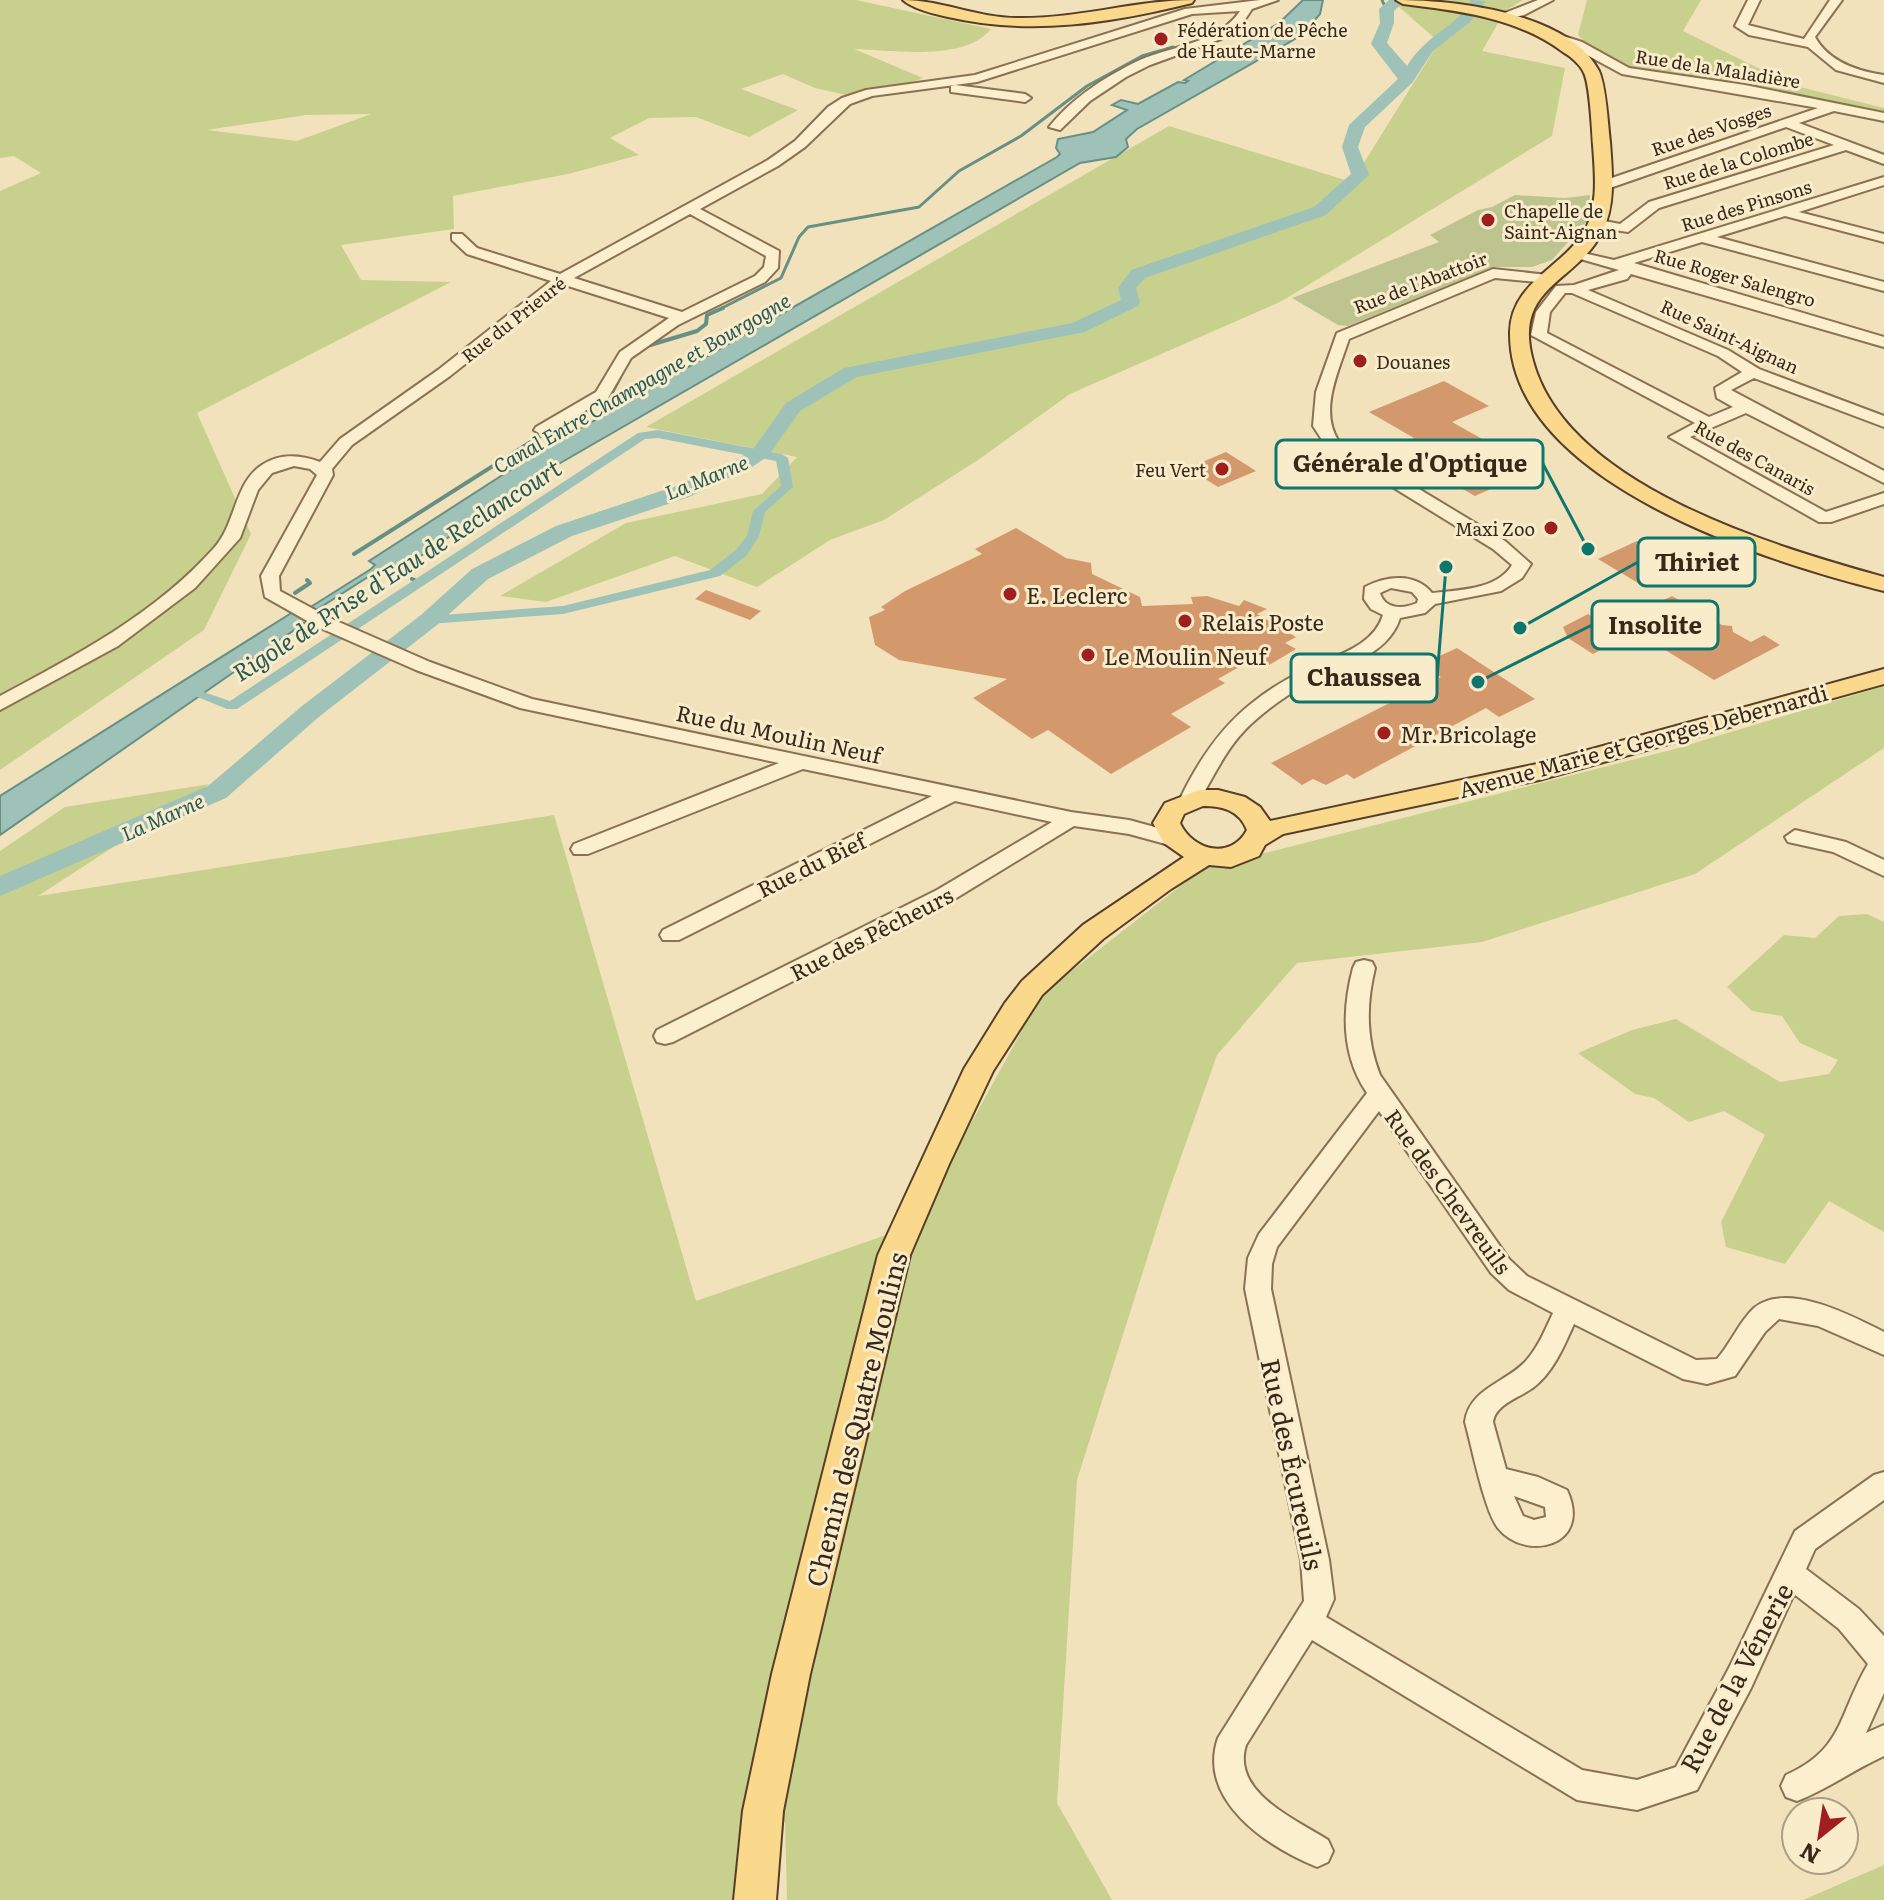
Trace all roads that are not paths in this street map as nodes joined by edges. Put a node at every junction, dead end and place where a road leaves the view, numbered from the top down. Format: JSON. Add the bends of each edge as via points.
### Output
{"nodes":[{"id":1,"x":910,"y":0,"type":"edge"},
{"id":2,"x":1187,"y":0,"type":"edge"},
{"id":3,"x":1272,"y":0,"type":"edge"},
{"id":4,"x":1403,"y":0,"type":"edge"},
{"id":5,"x":1547,"y":0,"type":"edge"},
{"id":6,"x":1754,"y":0,"type":"edge"},
{"id":7,"x":1836,"y":0,"type":"edge"},
{"id":8,"x":1248,"y":7,"type":"junction"},
{"id":9,"x":1503,"y":16,"type":"junction"},
{"id":10,"x":1557,"y":38,"type":"junction"},
{"id":11,"x":1811,"y":44,"type":"junction"},
{"id":12,"x":1884,"y":79,"type":"edge"},
{"id":13,"x":946,"y":83,"type":"junction"},
{"id":14,"x":1025,"y":98,"type":"dead end"},
{"id":15,"x":1833,"y":106,"type":"junction"},
{"id":16,"x":1884,"y":117,"type":"edge"},
{"id":17,"x":1785,"y":122,"type":"junction"},
{"id":18,"x":1055,"y":127,"type":"dead end"},
{"id":19,"x":1848,"y":145,"type":"junction"},
{"id":20,"x":1884,"y":160,"type":"edge"},
{"id":21,"x":1883,"y":183,"type":"edge"},
{"id":22,"x":1603,"y":191,"type":"junction"},
{"id":23,"x":688,"y":208,"type":"junction"},
{"id":24,"x":1785,"y":212,"type":"junction"},
{"id":25,"x":1599,"y":224,"type":"junction"},
{"id":26,"x":457,"y":237,"type":"dead end"},
{"id":27,"x":1703,"y":237,"type":"junction"},
{"id":28,"x":1884,"y":238,"type":"edge"},
{"id":29,"x":1575,"y":253,"type":"junction"},
{"id":30,"x":1624,"y":265,"type":"junction"},
{"id":31,"x":564,"y":278,"type":"junction"},
{"id":32,"x":1548,"y":279,"type":"junction"},
{"id":33,"x":1884,"y":287,"type":"edge"},
{"id":34,"x":1574,"y":289,"type":"junction"},
{"id":35,"x":682,"y":317,"type":"junction"},
{"id":36,"x":1884,"y":342,"type":"edge"},
{"id":37,"x":1753,"y":372,"type":"junction"},
{"id":38,"x":1746,"y":407,"type":"junction"},
{"id":39,"x":1884,"y":422,"type":"edge"},
{"id":40,"x":1709,"y":424,"type":"junction"},
{"id":41,"x":542,"y":430,"type":"dead end"},
{"id":42,"x":346,"y":442,"type":"junction"},
{"id":43,"x":302,"y":461,"type":"junction"},
{"id":44,"x":323,"y":469,"type":"junction"},
{"id":45,"x":1884,"y":478,"type":"edge"},
{"id":46,"x":1884,"y":498,"type":"edge"},
{"id":47,"x":1865,"y":503,"type":"junction"},
{"id":48,"x":1884,"y":515,"type":"edge"},
{"id":49,"x":1884,"y":584,"type":"edge"},
{"id":50,"x":1427,"y":599,"type":"junction"},
{"id":51,"x":292,"y":606,"type":"joint"},
{"id":52,"x":1393,"y":612,"type":"junction"},
{"id":53,"x":1884,"y":676,"type":"edge"},
{"id":54,"x":0,"y":704,"type":"edge"},
{"id":55,"x":801,"y":762,"type":"junction"},
{"id":56,"x":1202,"y":775,"type":"junction"},
{"id":57,"x":952,"y":794,"type":"junction"},
{"id":58,"x":1222,"y":798,"type":"junction"},
{"id":59,"x":1189,"y":801,"type":"junction"},
{"id":60,"x":1071,"y":819,"type":"junction"},
{"id":61,"x":1256,"y":826,"type":"junction"},
{"id":62,"x":1795,"y":837,"type":"dead end"},
{"id":63,"x":1182,"y":841,"type":"junction"},
{"id":64,"x":581,"y":849,"type":"dead end"},
{"id":65,"x":1884,"y":869,"type":"edge"},
{"id":66,"x":671,"y":935,"type":"dead end"},
{"id":67,"x":1364,"y":968,"type":"dead end"},
{"id":68,"x":665,"y":1036,"type":"dead end"},
{"id":69,"x":1378,"y":1095,"type":"junction"},
{"id":70,"x":1568,"y":1309,"type":"junction"},
{"id":71,"x":1884,"y":1344,"type":"edge"},
{"id":72,"x":1496,"y":1479,"type":"dead end"},
{"id":73,"x":1884,"y":1484,"type":"edge"},
{"id":74,"x":1790,"y":1574,"type":"junction"},
{"id":75,"x":1307,"y":1621,"type":"junction"},
{"id":76,"x":1882,"y":1655,"type":"edge"},
{"id":77,"x":1884,"y":1740,"type":"edge"},
{"id":78,"x":1838,"y":1761,"type":"junction"},
{"id":79,"x":1797,"y":1786,"type":"dead end"},
{"id":80,"x":1317,"y":1851,"type":"dead end"},
{"id":81,"x":755,"y":1900,"type":"edge"}],
"edges":[{"from":1,"to":2,"type":"main road","via":[[972,20],[1052,25],[1112,18]]},
{"from":3,"to":8,"type":"street"},
{"from":4,"to":9,"type":"main road"},
{"from":5,"to":9,"type":"street"},
{"from":6,"to":11,"type":"street","via":[[1741,26]]},
{"from":7,"to":11,"type":"street","via":[[1809,37]]},
{"from":8,"to":13,"type":"street","name":"Rue du Prieuré","via":[[1203,8]]},
{"from":8,"to":18,"type":"street","via":[[1213,37],[1126,72]]},
{"from":9,"to":10,"type":"main road"},
{"from":10,"to":15,"type":"street","name":"Rue de la Maladière","via":[[1626,71]]},
{"from":10,"to":22,"type":"main road","via":[[1592,72]]},
{"from":11,"to":12,"type":"street","via":[[1836,64]]},
{"from":13,"to":14,"type":"street","via":[[953,89]]},
{"from":13,"to":23,"type":"street","name":"Rue du Prieuré","via":[[846,101],[773,163]]},
{"from":15,"to":16,"type":"street","name":"Rue de la Maladière"},
{"from":15,"to":17,"type":"street","name":"Rue des Vosges"},
{"from":17,"to":19,"type":"street"},
{"from":17,"to":22,"type":"street","name":"Rue des Vosges"},
{"from":19,"to":20,"type":"street"},
{"from":19,"to":25,"type":"street","name":"Rue de la Colombe","via":[[1654,205],[1623,229]]},
{"from":21,"to":24,"type":"street","name":"Rue des Pinsons"},
{"from":22,"to":25,"type":"main road"},
{"from":23,"to":31,"type":"street","name":"Rue du Prieuré"},
{"from":23,"to":35,"type":"street","via":[[774,254],[771,268],[760,279]]},
{"from":24,"to":27,"type":"street","name":"Rue des Pinsons"},
{"from":24,"to":28,"type":"street"},
{"from":25,"to":29,"type":"main road"},
{"from":26,"to":31,"type":"street","via":[[472,251]]},
{"from":27,"to":30,"type":"street","name":"Rue des Pinsons"},
{"from":27,"to":33,"type":"street"},
{"from":29,"to":30,"type":"street","name":"Rue Roger Salengro"},
{"from":29,"to":32,"type":"main road"},
{"from":30,"to":34,"type":"street","via":[[1622,276]]},
{"from":30,"to":36,"type":"street","name":"Rue Roger Salengro"},
{"from":31,"to":35,"type":"street"},
{"from":31,"to":42,"type":"street","name":"Rue du Prieuré"},
{"from":32,"to":49,"type":"main road","via":[[1522,311],[1519,336],[1525,373],[1540,406],[1586,455],[1626,483],[1714,527]]},
{"from":32,"to":50,"type":"street","name":"Rue de l'Abattoir","via":[[1493,273],[1342,336],[1324,392],[1321,426],[1332,443],[1522,564],[1506,580],[1477,594]]},
{"from":34,"to":37,"type":"street","name":"Rue Saint-Aignan","via":[[1723,353]]},
{"from":34,"to":40,"type":"street","via":[[1561,289],[1543,312],[1539,335]]},
{"from":35,"to":41,"type":"street","via":[[625,355],[602,395]]},
{"from":37,"to":38,"type":"street","via":[[1723,388],[1723,395]]},
{"from":37,"to":39,"type":"street","name":"Rue Saint-Aignan"},
{"from":38,"to":40,"type":"street","name":"Rue des Canaris"},
{"from":38,"to":45,"type":"street"},
{"from":40,"to":47,"type":"street","name":"Rue des Canaris","via":[[1677,437],[1825,518]]},
{"from":42,"to":43,"type":"street","name":"Rue du Prieuré"},
{"from":42,"to":44,"type":"street","name":"Rue du Prieuré"},
{"from":43,"to":44,"type":"street"},
{"from":43,"to":54,"type":"street","name":"Rue du Prieuré","via":[[275,464],[257,476],[234,535],[196,578],[136,624]]},
{"from":44,"to":51,"type":"street","name":"Rue du Prieuré","via":[[322,484],[270,576],[271,593]]},
{"from":46,"to":47,"type":"street","name":"Rue des Canaris"},
{"from":47,"to":48,"type":"street"},
{"from":50,"to":52,"type":"street","via":[[1416,611]]},
{"from":50,"to":52,"type":"street","via":[[1409,584],[1375,587],[1372,601]]},
{"from":51,"to":55,"type":"street","name":"Rue du Moulin Neuf","via":[[423,666],[527,704]]},
{"from":52,"to":56,"type":"street","via":[[1392,622],[1366,649],[1318,670],[1255,710],[1218,748]]},
{"from":53,"to":61,"type":"main road","name":"Avenue Marie et Georges Debernardi","via":[[1539,772],[1274,828]]},
{"from":55,"to":57,"type":"street","name":"Rue du Moulin Neuf"},
{"from":55,"to":64,"type":"street"},
{"from":56,"to":58,"type":"street"},
{"from":56,"to":59,"type":"street"},
{"from":57,"to":60,"type":"street","name":"Rue du Moulin Neuf"},
{"from":57,"to":66,"type":"street","name":"Rue du Bief"},
{"from":58,"to":59,"type":"main road"},
{"from":58,"to":61,"type":"main road","via":[[1245,807]]},
{"from":59,"to":63,"type":"main road","via":[[1171,813]]},
{"from":60,"to":63,"type":"street","name":"Rue du Moulin Neuf"},
{"from":60,"to":68,"type":"street","name":"Rue des Pêcheurs","via":[[945,895]]},
{"from":61,"to":63,"type":"main road","via":[[1244,852],[1232,856]]},
{"from":62,"to":65,"type":"street","via":[[1839,847]]},
{"from":63,"to":81,"type":"main road","name":"Chemin des Quatre Moulins","via":[[1161,883],[1065,955],[1015,1010],[963,1100],[894,1255],[791,1674],[763,1811]]},
{"from":67,"to":69,"type":"street","name":"Rue des Chevreuils","via":[[1356,1030],[1362,1062]]},
{"from":69,"to":70,"type":"street","name":"Rue des Chevreuils","via":[[1500,1266],[1518,1283]]},
{"from":69,"to":75,"type":"street","name":"Rue des Écureuils","via":[[1268,1241],[1259,1261],[1258,1289],[1319,1587]]},
{"from":70,"to":71,"type":"street","name":"Rue des Chevreuils","via":[[1677,1365],[1707,1373],[1726,1368],[1761,1318],[1777,1307],[1820,1316]]},
{"from":70,"to":72,"type":"street","via":[[1533,1372],[1481,1410],[1479,1422]]},
{"from":73,"to":74,"type":"street","name":"Rue de la Vénerie","via":[[1805,1540]]},
{"from":74,"to":75,"type":"street","name":"Rue de la Vénerie","via":[[1686,1779],[1637,1795],[1577,1785]]},
{"from":74,"to":76,"type":"street","via":[[1849,1619]]},
{"from":75,"to":80,"type":"street","name":"Rue des Écureuils","via":[[1233,1738],[1225,1762],[1233,1785],[1252,1807]]},
{"from":76,"to":78,"type":"street","via":[[1883,1666]]},
{"from":77,"to":78,"type":"street"},
{"from":78,"to":79,"type":"street"}]}
